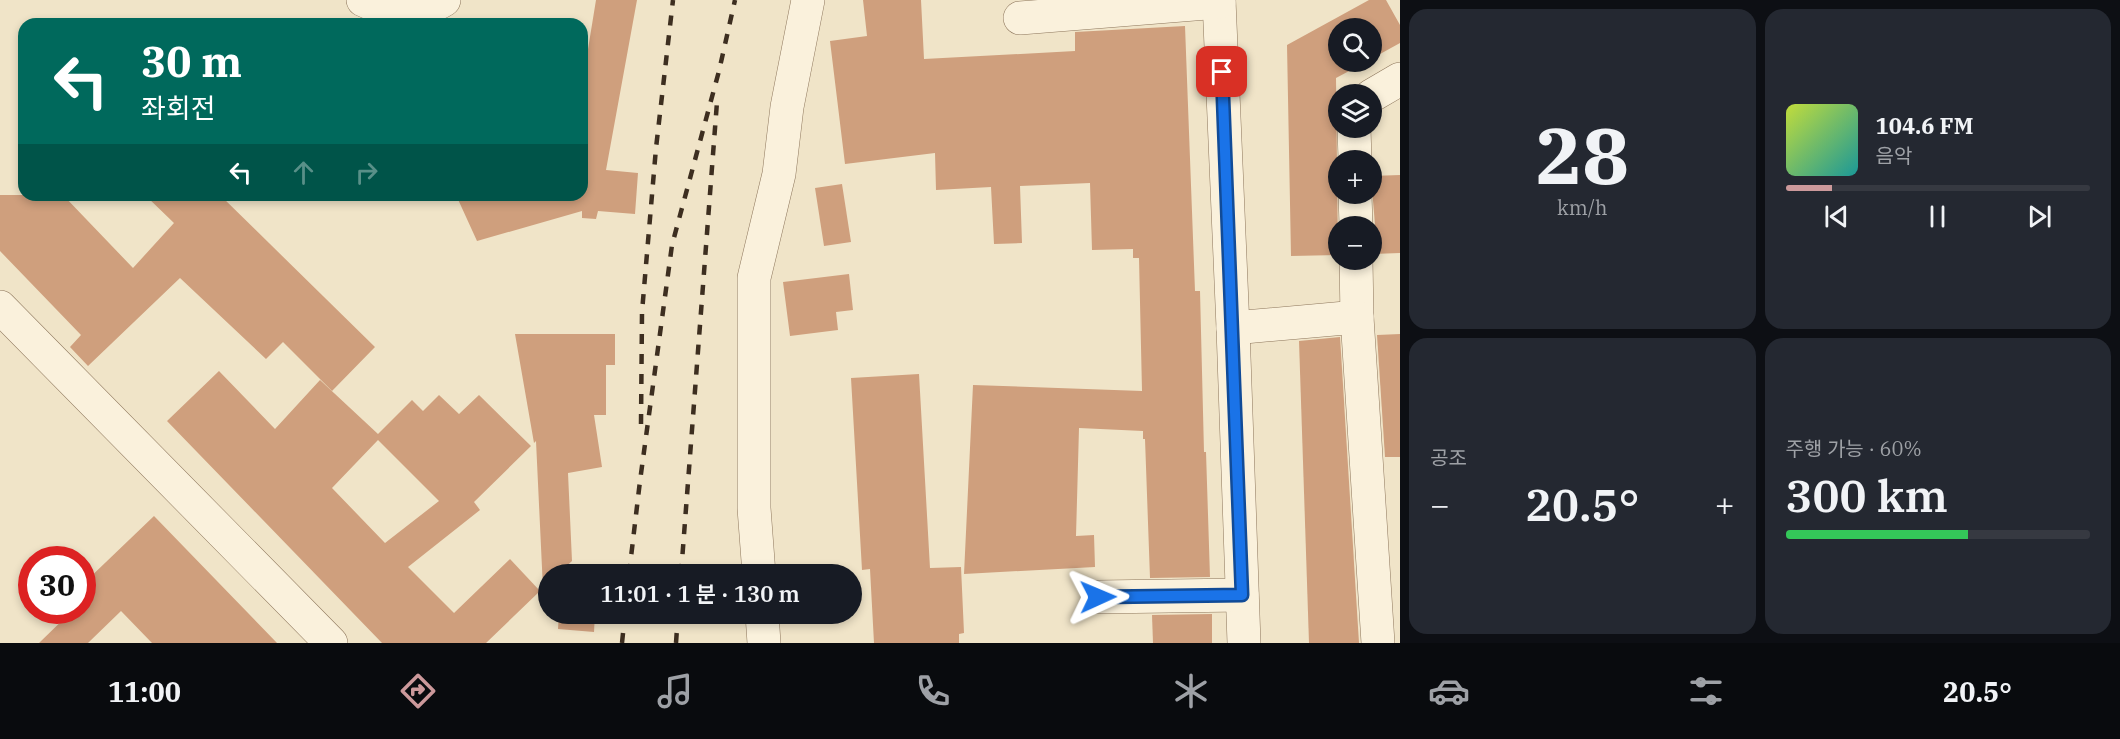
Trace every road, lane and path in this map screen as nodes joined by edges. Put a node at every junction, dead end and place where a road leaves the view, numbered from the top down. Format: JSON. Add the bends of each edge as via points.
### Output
{"nodes":[{"id":1,"x":363,"y":0,"type":"edge"},
{"id":2,"x":444,"y":0,"type":"edge"},
{"id":3,"x":808,"y":0,"type":"edge"},
{"id":4,"x":1219,"y":1,"type":"edge"},
{"id":5,"x":1020,"y":18,"type":"dead end"},
{"id":6,"x":1400,"y":79,"type":"edge"},
{"id":7,"x":1382,"y":90,"type":"edge"},
{"id":8,"x":1356,"y":270,"type":"edge"},
{"id":9,"x":0,"y":307,"type":"edge"},
{"id":10,"x":1357,"y":317,"type":"junction"},
{"id":11,"x":1233,"y":328,"type":"junction"},
{"id":12,"x":758,"y":564,"type":"edge"},
{"id":13,"x":1242,"y":595,"type":"junction"},
{"id":14,"x":1098,"y":597,"type":"dead end"},
{"id":15,"x":763,"y":624,"type":"edge"},
{"id":16,"x":331,"y":643,"type":"edge"},
{"id":17,"x":764,"y":643,"type":"edge"},
{"id":18,"x":1244,"y":643,"type":"edge"},
{"id":19,"x":1378,"y":643,"type":"edge"}],
"edges":[{"from":1,"to":2,"type":"street","via":[[403,11]]},
{"from":3,"to":12,"type":"street","via":[[787,106],[779,174],[754,278],[754,508]]},
{"from":4,"to":5,"type":"street"},
{"from":4,"to":11,"type":"street"},
{"from":6,"to":7,"type":"street"},
{"from":8,"to":10,"type":"street"},
{"from":9,"to":16,"type":"street"},
{"from":10,"to":11,"type":"street"},
{"from":10,"to":19,"type":"street"},
{"from":11,"to":13,"type":"street"},
{"from":13,"to":14,"type":"street"},
{"from":13,"to":18,"type":"street"},
{"from":15,"to":17,"type":"street"}]}
